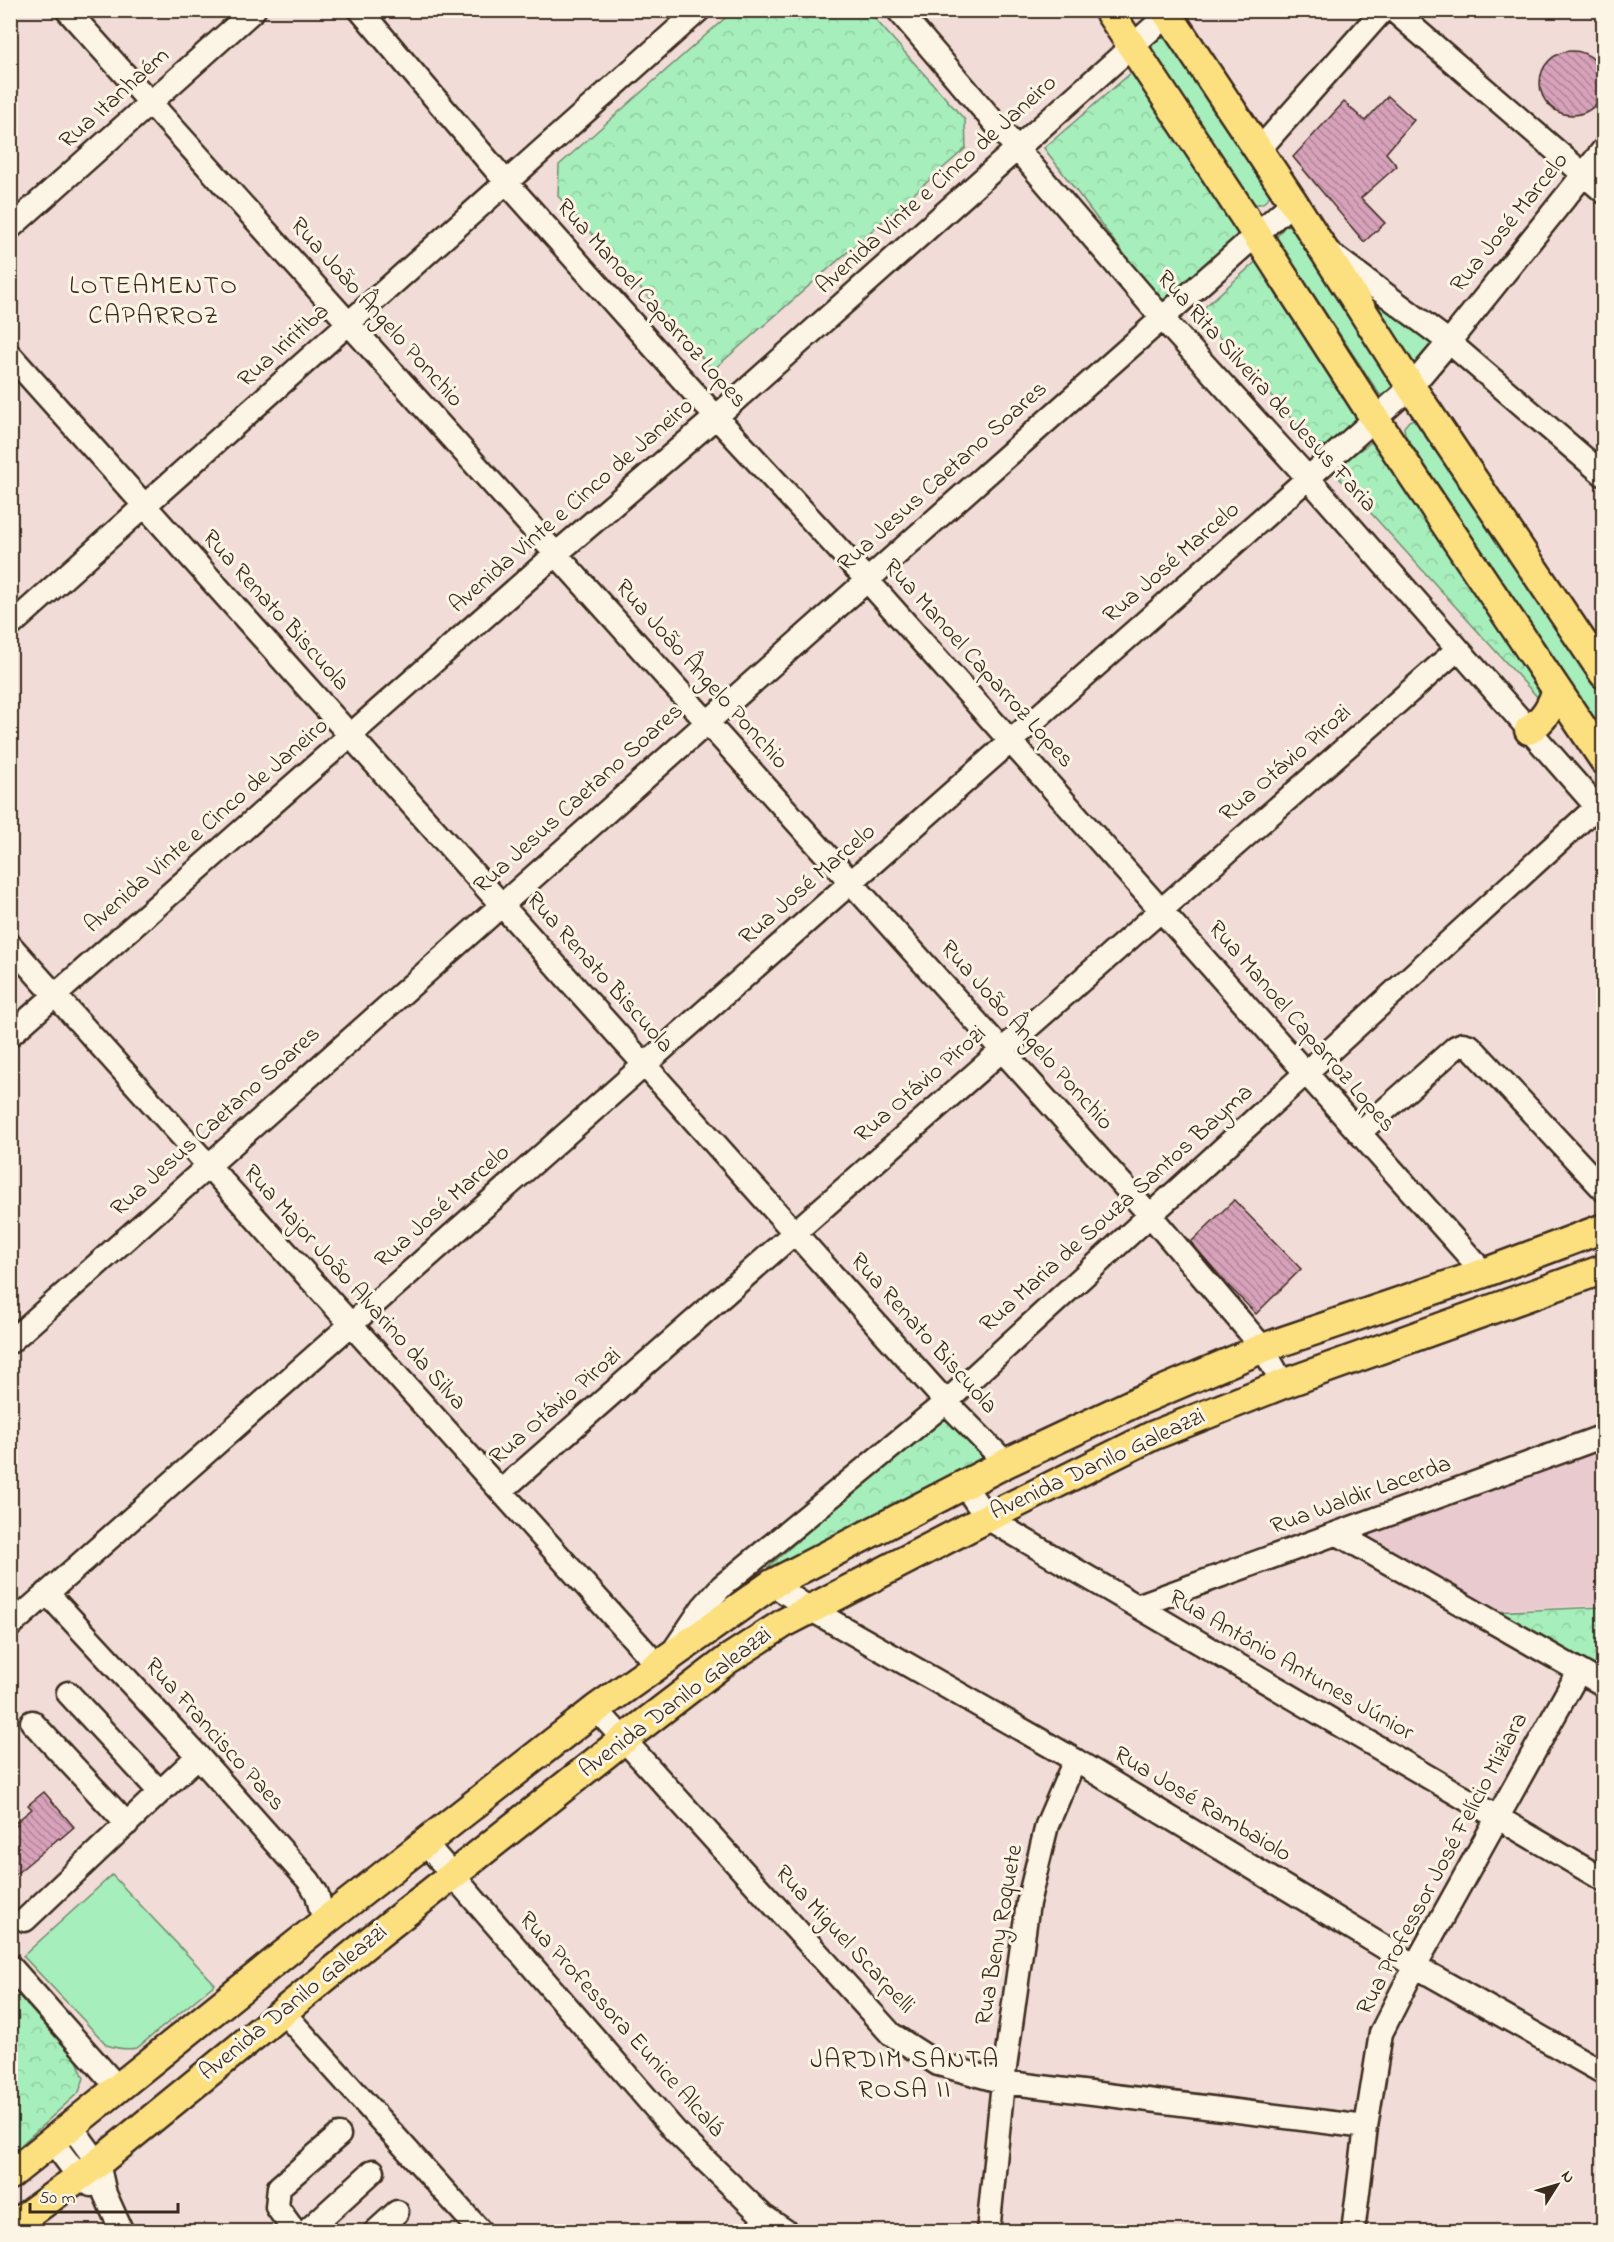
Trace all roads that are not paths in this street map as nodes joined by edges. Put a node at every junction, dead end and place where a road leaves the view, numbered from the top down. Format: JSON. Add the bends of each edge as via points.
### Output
{"nodes":[{"id":1,"x":67,"y":10,"type":"edge"},
{"id":2,"x":254,"y":10,"type":"edge"},
{"id":3,"x":360,"y":10,"type":"edge"},
{"id":4,"x":699,"y":10,"type":"edge"},
{"id":5,"x":898,"y":10,"type":"edge"},
{"id":6,"x":1108,"y":10,"type":"edge"},
{"id":7,"x":1383,"y":10,"type":"edge"},
{"id":8,"x":1393,"y":10,"type":"edge"},
{"id":9,"x":1166,"y":13,"type":"edge"},
{"id":10,"x":1132,"y":46,"type":"junction"},
{"id":11,"x":150,"y":103,"type":"junction"},
{"id":12,"x":1019,"y":149,"type":"junction"},
{"id":13,"x":1604,"y":149,"type":"edge"},
{"id":14,"x":1258,"y":151,"type":"junction"},
{"id":15,"x":1583,"y":174,"type":"junction"},
{"id":16,"x":507,"y":183,"type":"junction"},
{"id":17,"x":1604,"y":192,"type":"edge"},
{"id":18,"x":1293,"y":202,"type":"junction"},
{"id":19,"x":10,"y":228,"type":"edge"},
{"id":20,"x":1256,"y":234,"type":"junction"},
{"id":21,"x":1322,"y":247,"type":"junction"},
{"id":22,"x":1162,"y":318,"type":"junction"},
{"id":23,"x":349,"y":324,"type":"junction"},
{"id":24,"x":1449,"y":342,"type":"junction"},
{"id":25,"x":10,"y":355,"type":"edge"},
{"id":26,"x":1411,"y":387,"type":"junction"},
{"id":27,"x":716,"y":417,"type":"junction"},
{"id":28,"x":1375,"y":419,"type":"junction"},
{"id":29,"x":1604,"y":475,"type":"edge"},
{"id":30,"x":1308,"y":478,"type":"junction"},
{"id":31,"x":145,"y":506,"type":"junction"},
{"id":32,"x":556,"y":554,"type":"junction"},
{"id":33,"x":867,"y":580,"type":"junction"},
{"id":34,"x":10,"y":626,"type":"edge"},
{"id":35,"x":1458,"y":649,"type":"junction"},
{"id":36,"x":1604,"y":674,"type":"edge"},
{"id":37,"x":1557,"y":690,"type":"junction"},
{"id":38,"x":707,"y":722,"type":"junction"},
{"id":39,"x":1529,"y":730,"type":"junction"},
{"id":40,"x":350,"y":735,"type":"junction"},
{"id":41,"x":1011,"y":741,"type":"junction"},
{"id":42,"x":1604,"y":759,"type":"edge"},
{"id":43,"x":1600,"y":803,"type":"edge"},
{"id":44,"x":851,"y":882,"type":"junction"},
{"id":45,"x":501,"y":904,"type":"junction"},
{"id":46,"x":1161,"y":910,"type":"junction"},
{"id":47,"x":10,"y":945,"type":"edge"},
{"id":48,"x":55,"y":995,"type":"junction"},
{"id":49,"x":10,"y":1035,"type":"edge"},
{"id":50,"x":1002,"y":1050,"type":"junction"},
{"id":51,"x":644,"y":1065,"type":"junction"},
{"id":52,"x":1306,"y":1072,"type":"junction"},
{"id":53,"x":1359,"y":1133,"type":"junction"},
{"id":54,"x":208,"y":1165,"type":"junction"},
{"id":55,"x":1604,"y":1190,"type":"edge"},
{"id":56,"x":1150,"y":1215,"type":"junction"},
{"id":57,"x":1604,"y":1228,"type":"edge"},
{"id":58,"x":795,"y":1233,"type":"junction"},
{"id":59,"x":1604,"y":1269,"type":"edge"},
{"id":60,"x":1484,"y":1273,"type":"junction"},
{"id":61,"x":351,"y":1324,"type":"junction"},
{"id":62,"x":10,"y":1342,"type":"edge"},
{"id":63,"x":1263,"y":1348,"type":"junction"},
{"id":64,"x":1283,"y":1384,"type":"junction"},
{"id":65,"x":946,"y":1402,"type":"junction"},
{"id":66,"x":1604,"y":1436,"type":"edge"},
{"id":67,"x":1006,"y":1463,"type":"junction"},
{"id":68,"x":964,"y":1485,"type":"junction"},
{"id":69,"x":501,"y":1491,"type":"junction"},
{"id":70,"x":987,"y":1518,"type":"junction"},
{"id":71,"x":1338,"y":1534,"type":"junction"},
{"id":72,"x":772,"y":1584,"type":"junction"},
{"id":73,"x":47,"y":1593,"type":"junction"},
{"id":74,"x":1137,"y":1606,"type":"junction"},
{"id":75,"x":810,"y":1609,"type":"junction"},
{"id":76,"x":10,"y":1626,"type":"edge"},
{"id":77,"x":663,"y":1662,"type":"junction"},
{"id":78,"x":1579,"y":1671,"type":"junction"},
{"id":79,"x":1604,"y":1685,"type":"edge"},
{"id":80,"x":68,"y":1693,"type":"dead end"},
{"id":81,"x":596,"y":1709,"type":"junction"},
{"id":82,"x":32,"y":1722,"type":"dead end"},
{"id":83,"x":623,"y":1740,"type":"junction"},
{"id":84,"x":198,"y":1756,"type":"junction"},
{"id":85,"x":1075,"y":1760,"type":"junction"},
{"id":86,"x":160,"y":1792,"type":"junction"},
{"id":87,"x":1497,"y":1818,"type":"junction"},
{"id":88,"x":127,"y":1824,"type":"junction"},
{"id":89,"x":425,"y":1843,"type":"junction"},
{"id":90,"x":453,"y":1875,"type":"junction"},
{"id":91,"x":1604,"y":1880,"type":"edge"},
{"id":92,"x":25,"y":1920,"type":"dead end"},
{"id":93,"x":324,"y":1922,"type":"junction"},
{"id":94,"x":10,"y":1966,"type":"edge"},
{"id":95,"x":1415,"y":1966,"type":"junction"},
{"id":96,"x":283,"y":2012,"type":"junction"},
{"id":97,"x":1604,"y":2073,"type":"edge"},
{"id":98,"x":1003,"y":2082,"type":"junction"},
{"id":99,"x":119,"y":2089,"type":"junction"},
{"id":100,"x":1366,"y":2127,"type":"junction"},
{"id":101,"x":61,"y":2133,"type":"junction"},
{"id":102,"x":339,"y":2135,"type":"dead end"},
{"id":103,"x":88,"y":2170,"type":"junction"},
{"id":104,"x":373,"y":2171,"type":"dead end"},
{"id":105,"x":10,"y":2175,"type":"edge"},
{"id":106,"x":397,"y":2212,"type":"dead end"},
{"id":107,"x":10,"y":2228,"type":"edge"},
{"id":108,"x":122,"y":2232,"type":"edge"},
{"id":109,"x":295,"y":2232,"type":"edge"},
{"id":110,"x":306,"y":2232,"type":"edge"},
{"id":111,"x":375,"y":2232,"type":"edge"},
{"id":112,"x":481,"y":2232,"type":"edge"},
{"id":113,"x":787,"y":2232,"type":"edge"},
{"id":114,"x":988,"y":2232,"type":"edge"},
{"id":115,"x":1353,"y":2232,"type":"edge"}],
"edges":[{"from":1,"to":11,"type":"street","name":"Rua João Ângelo Ponchio"},
{"from":2,"to":11,"type":"street","name":"Rua Itanhaém"},
{"from":3,"to":16,"type":"street","name":"Rua Manoel Caparroz Lopes"},
{"from":4,"to":16,"type":"street","name":"Rua Iriritiba"},
{"from":5,"to":12,"type":"street","name":"Rua Rita Silveira de Jesus Faria"},
{"from":6,"to":10,"type":"main road"},
{"from":7,"to":14,"type":"street"},
{"from":8,"to":15,"type":"street"},
{"from":9,"to":10,"type":"street","name":"Avenida Vinte e Cinco de Janeiro"},
{"from":9,"to":14,"type":"main road"},
{"from":10,"to":12,"type":"street","name":"Avenida Vinte e Cinco de Janeiro"},
{"from":10,"to":20,"type":"main road"},
{"from":11,"to":19,"type":"street","name":"Rua Itanhaém"},
{"from":11,"to":23,"type":"street","name":"Rua João Ângelo Ponchio"},
{"from":12,"to":22,"type":"street","name":"Rua Rita Silveira de Jesus Faria"},
{"from":12,"to":27,"type":"street","name":"Avenida Vinte e Cinco de Janeiro"},
{"from":13,"to":15,"type":"street","name":"Rua José Marcelo"},
{"from":14,"to":18,"type":"main road"},
{"from":15,"to":17,"type":"street"},
{"from":15,"to":24,"type":"street","name":"Rua José Marcelo"},
{"from":16,"to":23,"type":"street","name":"Rua Iriritiba"},
{"from":16,"to":27,"type":"street","name":"Rua Manoel Caparroz Lopes"},
{"from":18,"to":20,"type":"street","name":"Rua Jesus Caetano Soares"},
{"from":18,"to":21,"type":"main road"},
{"from":20,"to":22,"type":"street","name":"Rua Jesus Caetano Soares"},
{"from":20,"to":28,"type":"main road"},
{"from":21,"to":24,"type":"street"},
{"from":21,"to":26,"type":"main road"},
{"from":22,"to":30,"type":"street","name":"Rua Rita Silveira de Jesus Faria"},
{"from":22,"to":33,"type":"street","name":"Rua Jesus Caetano Soares"},
{"from":23,"to":31,"type":"street","name":"Rua Iriritiba"},
{"from":23,"to":32,"type":"street","name":"Rua João Ângelo Ponchio"},
{"from":24,"to":26,"type":"street","name":"Rua José Marcelo"},
{"from":24,"to":29,"type":"street"},
{"from":25,"to":31,"type":"street","name":"Rua Renato Biscuola"},
{"from":26,"to":28,"type":"street","name":"Rua José Marcelo"},
{"from":26,"to":36,"type":"main road"},
{"from":27,"to":32,"type":"street","name":"Avenida Vinte e Cinco de Janeiro"},
{"from":27,"to":33,"type":"street","name":"Rua Manoel Caparroz Lopes"},
{"from":28,"to":30,"type":"street","name":"Rua José Marcelo"},
{"from":28,"to":37,"type":"main road"},
{"from":30,"to":35,"type":"street","name":"Rua Rita Silveira de Jesus Faria"},
{"from":30,"to":41,"type":"street","name":"Rua José Marcelo"},
{"from":31,"to":34,"type":"street","name":"Rua Iriritiba"},
{"from":31,"to":40,"type":"street","name":"Rua Renato Biscuola"},
{"from":32,"to":38,"type":"street","name":"Rua João Ângelo Ponchio"},
{"from":32,"to":40,"type":"street","name":"Avenida Vinte e Cinco de Janeiro"},
{"from":33,"to":38,"type":"street","name":"Rua Jesus Caetano Soares"},
{"from":33,"to":41,"type":"street","name":"Rua Manoel Caparroz Lopes"},
{"from":35,"to":39,"type":"street","name":"Rua Rita Silveira de Jesus Faria"},
{"from":35,"to":46,"type":"street","name":"Rua Otávio Pirozi"},
{"from":37,"to":39,"type":"main road","via":[[1551,707]]},
{"from":37,"to":42,"type":"main road"},
{"from":38,"to":44,"type":"street","name":"Rua João Ângelo Ponchio"},
{"from":38,"to":45,"type":"street","name":"Rua Jesus Caetano Soares"},
{"from":39,"to":43,"type":"street","name":"Rua Rita Silveira de Jesus Faria"},
{"from":40,"to":45,"type":"street","name":"Rua Renato Biscuola"},
{"from":40,"to":48,"type":"street","name":"Avenida Vinte e Cinco de Janeiro"},
{"from":41,"to":44,"type":"street","name":"Rua José Marcelo"},
{"from":41,"to":46,"type":"street","name":"Rua Manoel Caparroz Lopes"},
{"from":43,"to":52,"type":"street","name":"Rua Maria de Souza Santos Bayma"},
{"from":44,"to":50,"type":"street","name":"Rua João Ângelo Ponchio"},
{"from":44,"to":51,"type":"street","name":"Rua José Marcelo"},
{"from":45,"to":51,"type":"street","name":"Rua Renato Biscuola"},
{"from":45,"to":54,"type":"street","name":"Rua Jesus Caetano Soares"},
{"from":46,"to":50,"type":"street","name":"Rua Otávio Pirozi"},
{"from":46,"to":52,"type":"street","name":"Rua Manoel Caparroz Lopes"},
{"from":47,"to":48,"type":"street","name":"Rua Major João Alvarino da Silva"},
{"from":48,"to":49,"type":"street","name":"Avenida Vinte e Cinco de Janeiro"},
{"from":48,"to":54,"type":"street","name":"Rua Major João Alvarino da Silva"},
{"from":50,"to":56,"type":"street","name":"Rua João Ângelo Ponchio"},
{"from":50,"to":58,"type":"street","name":"Rua Otávio Pirozi"},
{"from":51,"to":58,"type":"street","name":"Rua Renato Biscuola"},
{"from":51,"to":61,"type":"street","name":"Rua José Marcelo"},
{"from":52,"to":53,"type":"street","name":"Rua Manoel Caparroz Lopes"},
{"from":52,"to":56,"type":"street","name":"Rua Maria de Souza Santos Bayma"},
{"from":53,"to":55,"type":"street","via":[[1463,1044],[1470,1046]]},
{"from":53,"to":60,"type":"street","name":"Rua Manoel Caparroz Lopes"},
{"from":54,"to":61,"type":"street","name":"Rua Major João Alvarino da Silva"},
{"from":54,"to":62,"type":"street","name":"Rua Jesus Caetano Soares"},
{"from":56,"to":63,"type":"street","name":"Rua João Ângelo Ponchio"},
{"from":56,"to":65,"type":"street","name":"Rua Maria de Souza Santos Bayma"},
{"from":57,"to":60,"type":"main road","name":"Avenida Danilo Galeazzi"},
{"from":58,"to":65,"type":"street","name":"Rua Renato Biscuola"},
{"from":58,"to":69,"type":"street","name":"Rua Otávio Pirozi"},
{"from":59,"to":64,"type":"main road","name":"Avenida Danilo Galeazzi"},
{"from":60,"to":63,"type":"main road","name":"Avenida Danilo Galeazzi"},
{"from":61,"to":69,"type":"street","name":"Rua Major João Alvarino da Silva"},
{"from":61,"to":73,"type":"street","name":"Rua José Marcelo"},
{"from":63,"to":64,"type":"street","name":"Rua João Ângelo Ponchio"},
{"from":63,"to":67,"type":"main road","name":"Avenida Danilo Galeazzi"},
{"from":64,"to":70,"type":"main road","name":"Avenida Danilo Galeazzi","via":[[1152,1436]]},
{"from":65,"to":67,"type":"street","name":"Rua Renato Biscuola"},
{"from":65,"to":77,"type":"street","name":"Rua Maria de Souza Santos Bayma","via":[[722,1586]]},
{"from":66,"to":71,"type":"street","name":"Rua Waldir Lacerda"},
{"from":67,"to":68,"type":"main road","name":"Avenida Danilo Galeazzi"},
{"from":68,"to":70,"type":"street","name":"Rua Antônio Antunes Júnior"},
{"from":68,"to":72,"type":"main road","name":"Avenida Danilo Galeazzi"},
{"from":69,"to":77,"type":"street","name":"Rua Major João Alvarino da Silva"},
{"from":70,"to":74,"type":"street","name":"Rua Antônio Antunes Júnior"},
{"from":70,"to":75,"type":"main road","name":"Avenida Danilo Galeazzi"},
{"from":71,"to":74,"type":"street","name":"Rua Waldir Lacerda"},
{"from":71,"to":78,"type":"street"},
{"from":72,"to":75,"type":"street","name":"Rua José Rambaiolo"},
{"from":72,"to":77,"type":"main road","name":"Avenida Danilo Galeazzi"},
{"from":73,"to":76,"type":"street","name":"Rua José Marcelo"},
{"from":73,"to":84,"type":"street","name":"Rua Francisco Paes"},
{"from":74,"to":87,"type":"street","name":"Rua Antônio Antunes Júnior"},
{"from":75,"to":83,"type":"main road","name":"Avenida Danilo Galeazzi","via":[[727,1660]]},
{"from":75,"to":85,"type":"street","name":"Rua José Rambaiolo"},
{"from":77,"to":81,"type":"main road","name":"Avenida Danilo Galeazzi"},
{"from":78,"to":79,"type":"street"},
{"from":78,"to":87,"type":"street","name":"Rua Professor José Felício Miziara"},
{"from":80,"to":86,"type":"street"},
{"from":81,"to":83,"type":"street","name":"Rua Miguel Scarpelli"},
{"from":81,"to":89,"type":"main road","name":"Avenida Danilo Galeazzi"},
{"from":82,"to":88,"type":"street"},
{"from":83,"to":90,"type":"main road","name":"Avenida Danilo Galeazzi"},
{"from":83,"to":98,"type":"street","name":"Rua Miguel Scarpelli","via":[[891,2034],[938,2064]]},
{"from":84,"to":86,"type":"street"},
{"from":84,"to":93,"type":"street","name":"Rua Francisco Paes","via":[[309,1881],[317,1894]]},
{"from":85,"to":95,"type":"street","name":"Rua José Rambaiolo"},
{"from":85,"to":98,"type":"street","name":"Rua Beny Roquete","via":[[1047,1825],[1028,1903]]},
{"from":86,"to":88,"type":"street"},
{"from":87,"to":91,"type":"street","name":"Rua Antônio Antunes Júnior"},
{"from":87,"to":95,"type":"street","name":"Rua Professor José Felício Miziara"},
{"from":88,"to":92,"type":"street"},
{"from":89,"to":90,"type":"street","name":"Rua Professora Eunice Alcalá"},
{"from":89,"to":93,"type":"main road","name":"Avenida Danilo Galeazzi"},
{"from":90,"to":96,"type":"main road","name":"Avenida Danilo Galeazzi"},
{"from":90,"to":113,"type":"street","name":"Rua Professora Eunice Alcalá","via":[[676,2132],[763,2216]]},
{"from":93,"to":99,"type":"main road","name":"Avenida Danilo Galeazzi"},
{"from":94,"to":99,"type":"street"},
{"from":95,"to":97,"type":"street","name":"Rua José Rambaiolo"},
{"from":95,"to":100,"type":"street","name":"Rua Professor José Felício Miziara","via":[[1381,2033]]},
{"from":96,"to":103,"type":"main road","name":"Avenida Danilo Galeazzi"},
{"from":96,"to":112,"type":"street"},
{"from":98,"to":100,"type":"street","name":"Rua Miguel Scarpelli"},
{"from":98,"to":114,"type":"street","name":"Rua Beny Roquete"},
{"from":99,"to":101,"type":"main road","name":"Avenida Danilo Galeazzi"},
{"from":100,"to":115,"type":"street","name":"Rua Professor José Felício Miziara"},
{"from":101,"to":103,"type":"street"},
{"from":101,"to":105,"type":"main road","name":"Avenida Danilo Galeazzi"},
{"from":102,"to":109,"type":"street","via":[[279,2187],[277,2207]]},
{"from":103,"to":107,"type":"main road","name":"Avenida Danilo Galeazzi"},
{"from":103,"to":108,"type":"street","via":[[105,2194]]},
{"from":104,"to":110,"type":"street"},
{"from":106,"to":111,"type":"street"}]}
